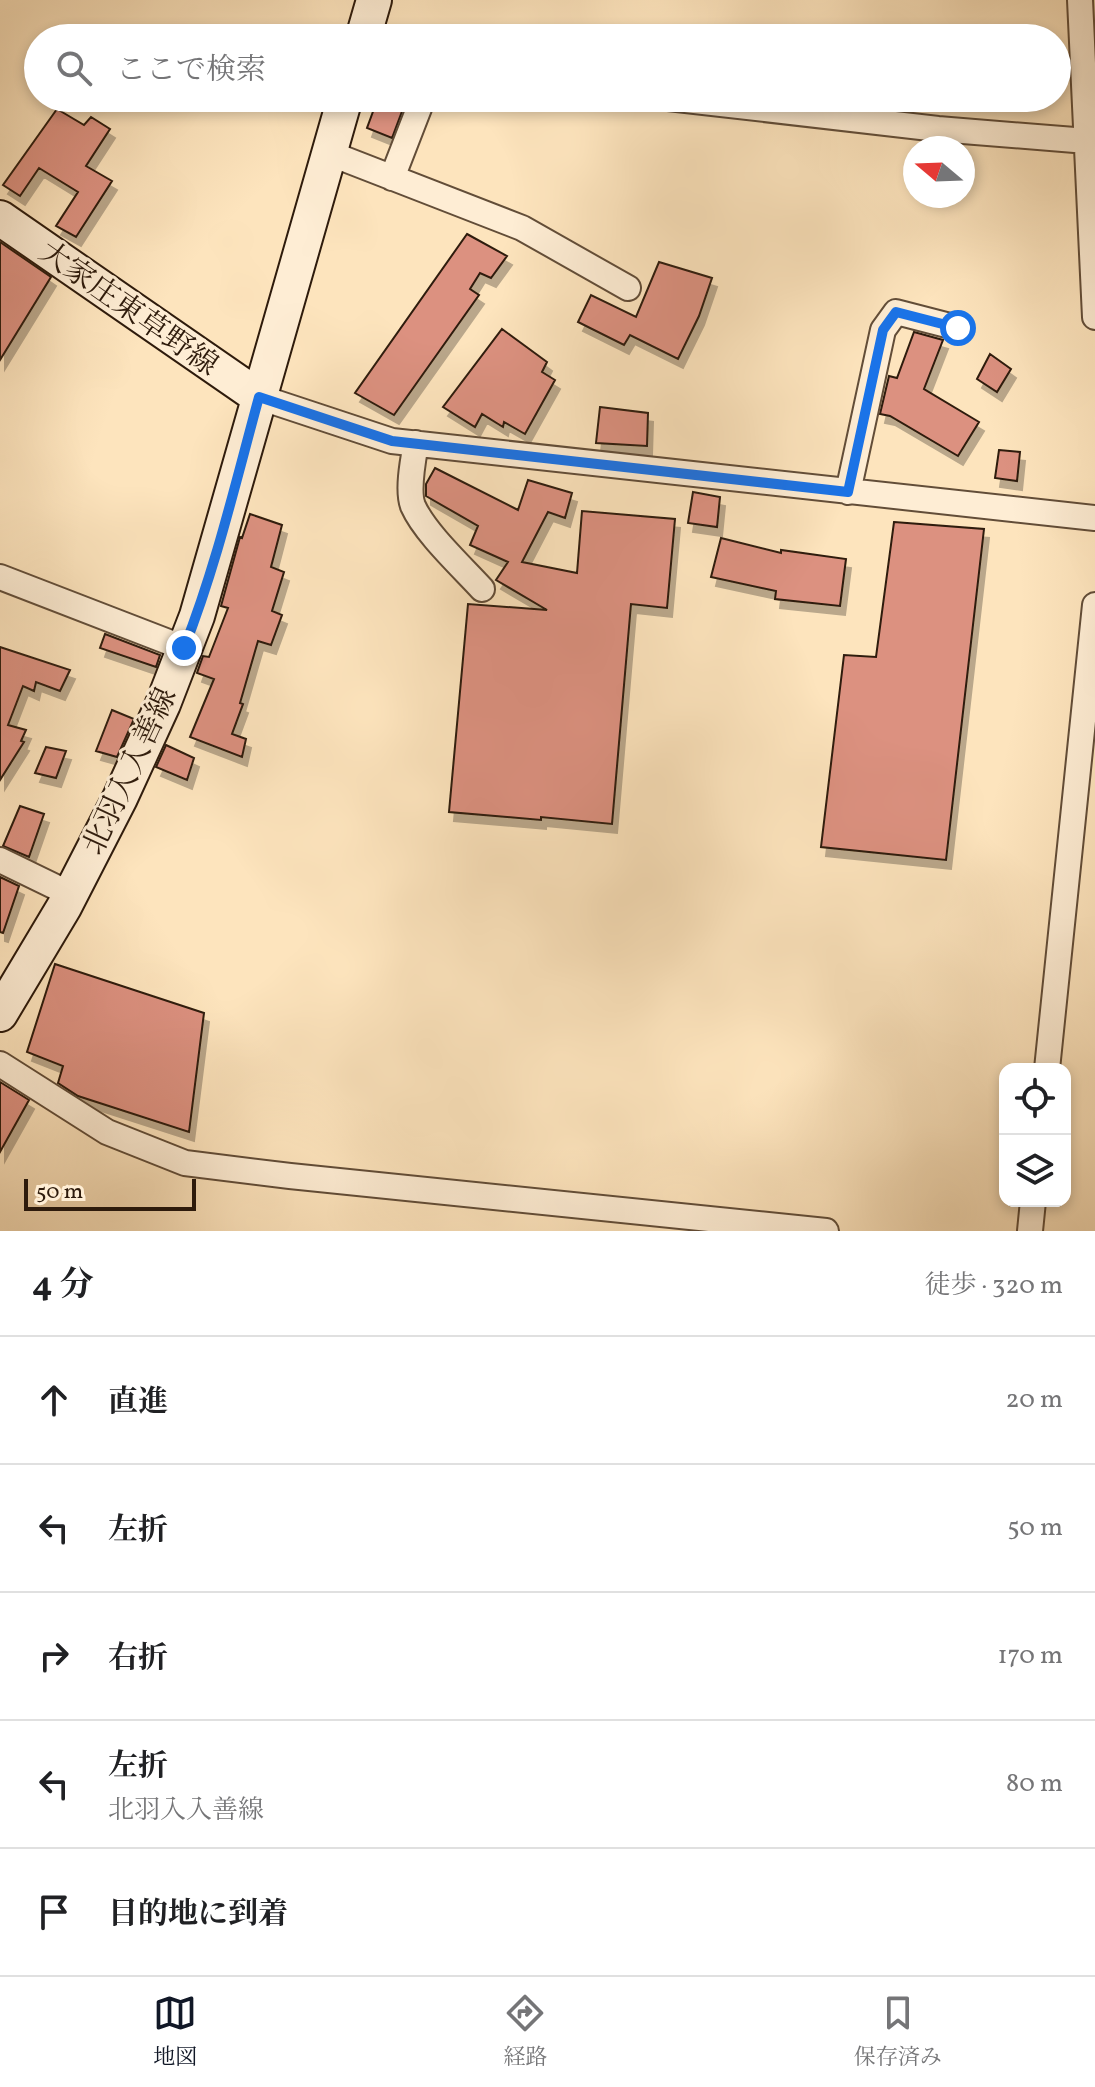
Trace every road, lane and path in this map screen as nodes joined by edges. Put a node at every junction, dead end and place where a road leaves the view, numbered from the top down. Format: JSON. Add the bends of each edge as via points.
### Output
{"nodes":[{"id":1,"x":374,"y":0,"type":"edge"},
{"id":2,"x":1080,"y":0,"type":"edge"},
{"id":3,"x":367,"y":24,"type":"edge"},
{"id":4,"x":341,"y":112,"type":"edge"},
{"id":5,"x":418,"y":112,"type":"edge"},
{"id":6,"x":790,"y":112,"type":"edge"},
{"id":7,"x":1087,"y":141,"type":"junction"},
{"id":8,"x":329,"y":153,"type":"junction"},
{"id":9,"x":392,"y":178,"type":"junction"},
{"id":10,"x":0,"y":218,"type":"edge"},
{"id":11,"x":628,"y":288,"type":"dead end"},
{"id":12,"x":1095,"y":317,"type":"edge"},
{"id":13,"x":958,"y":328,"type":"dead end"},
{"id":14,"x":259,"y":397,"type":"junction"},
{"id":15,"x":416,"y":443,"type":"junction"},
{"id":16,"x":848,"y":492,"type":"junction"},
{"id":17,"x":1095,"y":518,"type":"edge"},
{"id":18,"x":0,"y":577,"type":"edge"},
{"id":19,"x":482,"y":589,"type":"dead end"},
{"id":20,"x":1095,"y":605,"type":"edge"},
{"id":21,"x":184,"y":648,"type":"junction"},
{"id":22,"x":0,"y":860,"type":"edge"},
{"id":23,"x":70,"y":894,"type":"junction"},
{"id":24,"x":1,"y":1012,"type":"edge"},
{"id":25,"x":1048,"y":1063,"type":"edge"},
{"id":26,"x":0,"y":1064,"type":"edge"},
{"id":27,"x":1032,"y":1207,"type":"edge"},
{"id":28,"x":826,"y":1231,"type":"edge"},
{"id":29,"x":1030,"y":1231,"type":"edge"}],
"edges":[{"from":1,"to":3,"type":"main road"},
{"from":2,"to":7,"type":"street"},
{"from":4,"to":8,"type":"main road","name":"北羽入入善線"},
{"from":5,"to":9,"type":"street"},
{"from":6,"to":7,"type":"street"},
{"from":7,"to":12,"type":"street"},
{"from":8,"to":9,"type":"street"},
{"from":8,"to":14,"type":"main road","name":"北羽入入善線"},
{"from":9,"to":11,"type":"street","via":[[522,228]]},
{"from":10,"to":14,"type":"main road","name":"大家庄東草野線"},
{"from":13,"to":16,"type":"street","via":[[896,312],[883,330]]},
{"from":14,"to":15,"type":"street","via":[[392,441]]},
{"from":14,"to":21,"type":"main road","name":"北羽入入善線"},
{"from":15,"to":16,"type":"street"},
{"from":15,"to":19,"type":"street","via":[[412,504]]},
{"from":16,"to":17,"type":"street"},
{"from":18,"to":21,"type":"street"},
{"from":20,"to":25,"type":"street"},
{"from":21,"to":23,"type":"main road","name":"北羽入入善線","via":[[120,798]]},
{"from":22,"to":23,"type":"street"},
{"from":23,"to":24,"type":"main road","name":"北羽入入善線"},
{"from":26,"to":28,"type":"street","via":[[107,1132],[185,1163]]},
{"from":27,"to":29,"type":"street"}]}
